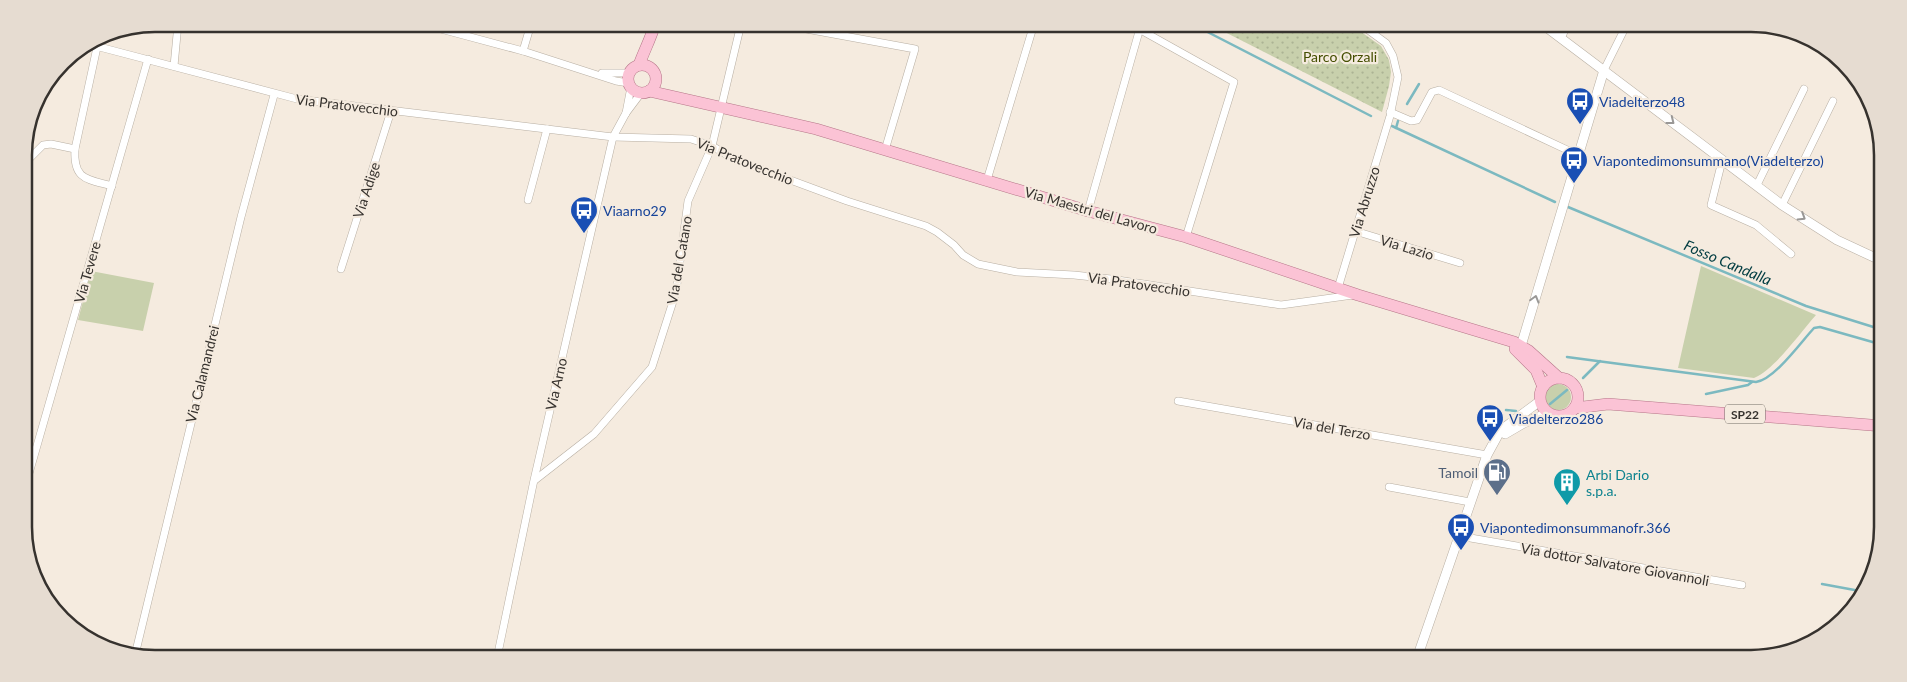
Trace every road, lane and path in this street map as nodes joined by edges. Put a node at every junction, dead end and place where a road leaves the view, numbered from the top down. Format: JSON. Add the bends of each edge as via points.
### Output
{"nodes":[{"id":1,"x":1031,"y":32,"type":"edge"},
{"id":2,"x":1139,"y":32,"type":"edge"},
{"id":3,"x":1148,"y":32,"type":"edge"},
{"id":4,"x":1371,"y":32,"type":"edge"},
{"id":5,"x":1553,"y":32,"type":"edge"},
{"id":6,"x":1564,"y":32,"type":"edge"},
{"id":7,"x":1623,"y":32,"type":"edge"},
{"id":8,"x":177,"y":33,"type":"edge"},
{"id":9,"x":455,"y":33,"type":"edge"},
{"id":10,"x":528,"y":33,"type":"edge"},
{"id":11,"x":653,"y":33,"type":"edge"},
{"id":12,"x":739,"y":33,"type":"edge"},
{"id":13,"x":826,"y":33,"type":"edge"},
{"id":14,"x":1561,"y":38,"type":"junction"},
{"id":15,"x":104,"y":44,"type":"edge"},
{"id":16,"x":97,"y":48,"type":"edge"},
{"id":17,"x":523,"y":51,"type":"junction"},
{"id":18,"x":148,"y":60,"type":"junction"},
{"id":19,"x":174,"y":66,"type":"junction"},
{"id":20,"x":1604,"y":70,"type":"junction"},
{"id":21,"x":639,"y":80,"type":"junction"},
{"id":22,"x":1804,"y":89,"type":"dead end"},
{"id":23,"x":274,"y":95,"type":"junction"},
{"id":24,"x":681,"y":97,"type":"junction"},
{"id":25,"x":1833,"y":101,"type":"dead end"},
{"id":26,"x":721,"y":108,"type":"junction"},
{"id":27,"x":391,"y":111,"type":"junction"},
{"id":28,"x":626,"y":113,"type":"junction"},
{"id":29,"x":1390,"y":114,"type":"junction"},
{"id":30,"x":547,"y":129,"type":"junction"},
{"id":31,"x":613,"y":137,"type":"junction"},
{"id":32,"x":712,"y":146,"type":"junction"},
{"id":33,"x":75,"y":149,"type":"junction"},
{"id":34,"x":886,"y":150,"type":"junction"},
{"id":35,"x":33,"y":155,"type":"edge"},
{"id":36,"x":1578,"y":155,"type":"junction"},
{"id":37,"x":1722,"y":161,"type":"junction"},
{"id":38,"x":987,"y":180,"type":"junction"},
{"id":39,"x":1756,"y":185,"type":"junction"},
{"id":40,"x":112,"y":186,"type":"junction"},
{"id":41,"x":528,"y":200,"type":"dead end"},
{"id":42,"x":1782,"y":205,"type":"junction"},
{"id":43,"x":1088,"y":211,"type":"junction"},
{"id":44,"x":1355,"y":231,"type":"junction"},
{"id":45,"x":1186,"y":238,"type":"junction"},
{"id":46,"x":1792,"y":254,"type":"dead end"},
{"id":47,"x":1874,"y":257,"type":"edge"},
{"id":48,"x":1460,"y":263,"type":"dead end"},
{"id":49,"x":341,"y":269,"type":"dead end"},
{"id":50,"x":1338,"y":288,"type":"junction"},
{"id":51,"x":1358,"y":295,"type":"junction"},
{"id":52,"x":1497,"y":337,"type":"junction"},
{"id":53,"x":1521,"y":346,"type":"junction"},
{"id":54,"x":1559,"y":378,"type":"junction"},
{"id":55,"x":1543,"y":387,"type":"junction"},
{"id":56,"x":1577,"y":394,"type":"junction"},
{"id":57,"x":1540,"y":400,"type":"junction"},
{"id":58,"x":1178,"y":401,"type":"dead end"},
{"id":59,"x":1608,"y":404,"type":"junction"},
{"id":60,"x":1575,"y":408,"type":"junction"},
{"id":61,"x":1548,"y":413,"type":"junction"},
{"id":62,"x":1874,"y":425,"type":"edge"},
{"id":63,"x":1494,"y":444,"type":"junction"},
{"id":64,"x":1487,"y":455,"type":"junction"},
{"id":65,"x":32,"y":463,"type":"edge"},
{"id":66,"x":534,"y":480,"type":"junction"},
{"id":67,"x":1389,"y":487,"type":"dead end"},
{"id":68,"x":1470,"y":502,"type":"junction"},
{"id":69,"x":1459,"y":536,"type":"junction"},
{"id":70,"x":1742,"y":586,"type":"dead end"},
{"id":71,"x":138,"y":648,"type":"edge"},
{"id":72,"x":1420,"y":649,"type":"edge"},
{"id":73,"x":499,"y":650,"type":"edge"}],
"edges":[{"from":1,"to":38,"type":"street"},
{"from":2,"to":43,"type":"street"},
{"from":3,"to":45,"type":"street","via":[[1234,82]]},
{"from":4,"to":29,"type":"street","name":"Via Abruzzo","via":[[1386,43],[1395,63],[1398,77]]},
{"from":5,"to":14,"type":"street"},
{"from":6,"to":14,"type":"street"},
{"from":7,"to":20,"type":"street"},
{"from":8,"to":19,"type":"street"},
{"from":9,"to":17,"type":"street","name":"Via Maestri del Lavoro"},
{"from":10,"to":17,"type":"street"},
{"from":11,"to":21,"type":"main road"},
{"from":12,"to":26,"type":"street","name":"Via del Catano"},
{"from":13,"to":34,"type":"street","via":[[915,49]]},
{"from":14,"to":20,"type":"street"},
{"from":15,"to":18,"type":"street","name":"Via Pratovecchio"},
{"from":16,"to":33,"type":"street"},
{"from":17,"to":21,"type":"street","name":"Via Maestri del Lavoro","via":[[592,72]]},
{"from":18,"to":19,"type":"street","name":"Via Pratovecchio"},
{"from":18,"to":40,"type":"street","name":"Via Tevere"},
{"from":19,"to":23,"type":"street","name":"Via Pratovecchio"},
{"from":20,"to":36,"type":"street"},
{"from":20,"to":37,"type":"street","one_way":true},
{"from":21,"to":24,"type":"main road","name":"Via Maestri del Lavoro"},
{"from":21,"to":24,"type":"main road","name":"Via Maestri del Lavoro","via":[[653,88],[656,80]]},
{"from":21,"to":28,"type":"street","name":"Via Arno"},
{"from":21,"to":28,"type":"street","name":"Via Arno"},
{"from":22,"to":39,"type":"street"},
{"from":23,"to":27,"type":"street","name":"Via Pratovecchio"},
{"from":23,"to":71,"type":"street","name":"Via Calamandrei","via":[[229,264]]},
{"from":24,"to":26,"type":"main road","name":"Via Maestri del Lavoro"},
{"from":25,"to":42,"type":"street"},
{"from":26,"to":32,"type":"street","name":"Via del Catano"},
{"from":26,"to":34,"type":"main road","name":"Via Maestri del Lavoro","via":[[816,129]]},
{"from":27,"to":30,"type":"street","name":"Via Pratovecchio"},
{"from":27,"to":49,"type":"street","name":"Via Adige"},
{"from":28,"to":31,"type":"street","name":"Via Arno"},
{"from":29,"to":36,"type":"street","via":[[1411,122],[1417,120],[1430,94],[1439,90]]},
{"from":29,"to":44,"type":"street","name":"Via Abruzzo"},
{"from":30,"to":31,"type":"street","name":"Via Pratovecchio"},
{"from":30,"to":41,"type":"street"},
{"from":31,"to":32,"type":"street","name":"Via Pratovecchio","via":[[691,139]]},
{"from":31,"to":66,"type":"street","name":"Via Arno"},
{"from":32,"to":51,"type":"street","name":"Via Pratovecchio","via":[[734,159],[926,226],[978,264],[1018,272],[1074,275],[1281,305]]},
{"from":32,"to":66,"type":"street","name":"Via del Catano","via":[[688,201],[676,292],[652,367],[594,434]]},
{"from":33,"to":35,"type":"street","via":[[43,145]]},
{"from":33,"to":40,"type":"street","via":[[79,175]]},
{"from":34,"to":38,"type":"main road","name":"Via Maestri del Lavoro"},
{"from":53,"to":36,"type":"street","one_way":true},
{"from":37,"to":39,"type":"street"},
{"from":37,"to":46,"type":"street","via":[[1711,206],[1756,225]]},
{"from":38,"to":43,"type":"main road","name":"Via Maestri del Lavoro"},
{"from":39,"to":42,"type":"street"},
{"from":40,"to":65,"type":"street","name":"Via Tevere"},
{"from":42,"to":47,"type":"street","one_way":true,"via":[[1837,240]]},
{"from":43,"to":45,"type":"main road","name":"Via Maestri del Lavoro"},
{"from":44,"to":48,"type":"street","name":"Via Lazio"},
{"from":44,"to":50,"type":"street","name":"Via Abruzzo"},
{"from":45,"to":50,"type":"main road","name":"Via Maestri del Lavoro"},
{"from":50,"to":51,"type":"main road","name":"Via Maestri del Lavoro"},
{"from":51,"to":52,"type":"main road","name":"Via Maestri del Lavoro"},
{"from":52,"to":53,"type":"main road","name":"Via Maestri del Lavoro"},
{"from":52,"to":55,"type":"main road","via":[[1536,370]]},
{"from":53,"to":54,"type":"main road","name":"Via Maestri del Lavoro"},
{"from":54,"to":55,"type":"main road"},
{"from":54,"to":56,"type":"main road","number":"SP22","via":[[1571,383]]},
{"from":55,"to":57,"type":"main road"},
{"from":56,"to":59,"type":"main road","number":"SP22"},
{"from":56,"to":60,"type":"main road"},
{"from":57,"to":61,"type":"main road"},
{"from":57,"to":63,"type":"street","via":[[1505,427]]},
{"from":58,"to":64,"type":"street","name":"Via del Terzo"},
{"from":59,"to":60,"type":"main road","number":"SP22"},
{"from":59,"to":62,"type":"main road","number":"SP22"},
{"from":60,"to":61,"type":"main road","number":"SP22","via":[[1559,416]]},
{"from":61,"to":63,"type":"street","via":[[1510,430]]},
{"from":63,"to":64,"type":"street"},
{"from":64,"to":68,"type":"street"},
{"from":66,"to":73,"type":"street","name":"Via Arno"},
{"from":67,"to":68,"type":"street"},
{"from":68,"to":69,"type":"street"},
{"from":69,"to":70,"type":"street","name":"Via dottor Salvatore Giovannoli"},
{"from":69,"to":72,"type":"street"}]}
